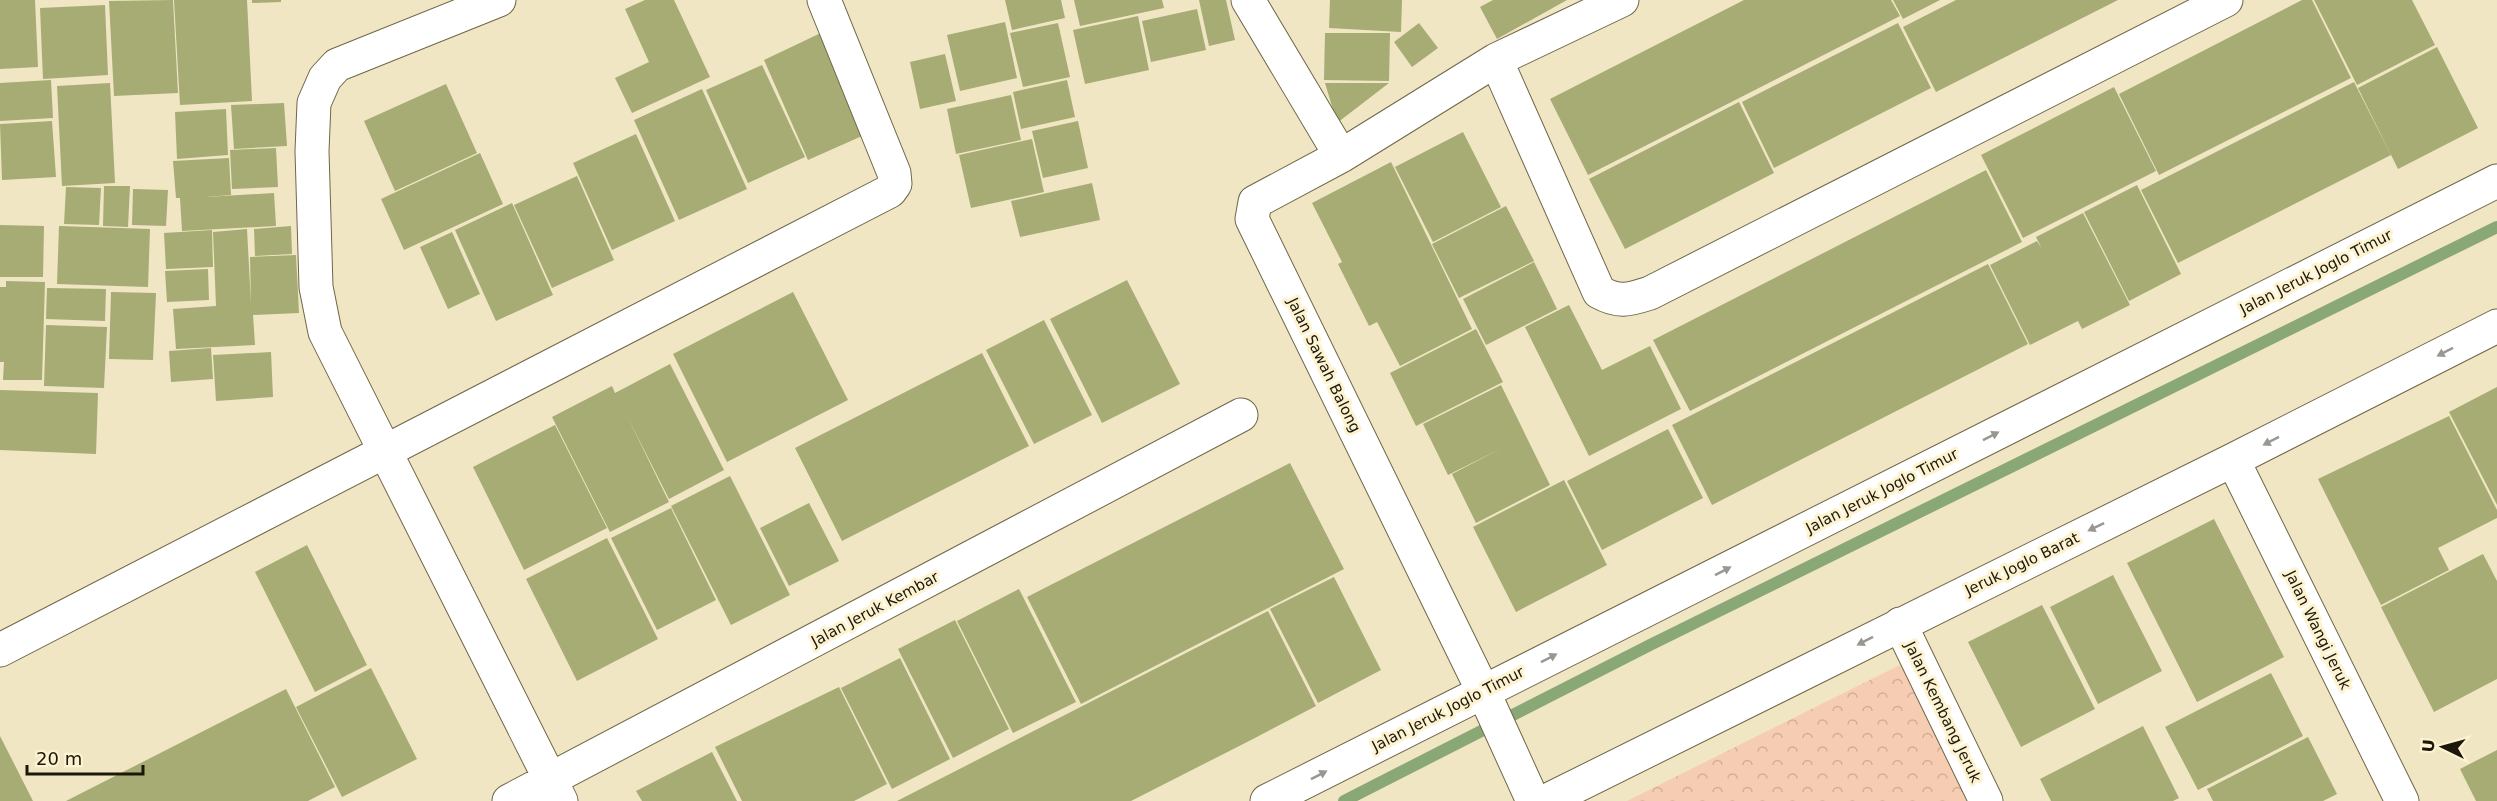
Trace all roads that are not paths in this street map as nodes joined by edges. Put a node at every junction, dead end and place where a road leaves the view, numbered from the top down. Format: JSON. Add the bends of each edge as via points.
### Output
{"nodes":[{"id":1,"x":499,"y":0,"type":"edge"},
{"id":2,"x":824,"y":0,"type":"edge"},
{"id":3,"x":1248,"y":0,"type":"edge"},
{"id":4,"x":1622,"y":0,"type":"edge"},
{"id":5,"x":2226,"y":0,"type":"edge"},
{"id":6,"x":1496,"y":60,"type":"junction"},
{"id":7,"x":1341,"y":156,"type":"junction"},
{"id":8,"x":2497,"y":181,"type":"edge"},
{"id":9,"x":2497,"y":326,"type":"edge"},
{"id":10,"x":1241,"y":415,"type":"dead end"},
{"id":11,"x":387,"y":452,"type":"junction"},
{"id":12,"x":2233,"y":460,"type":"junction"},
{"id":13,"x":1900,"y":624,"type":"junction"},
{"id":14,"x":0,"y":650,"type":"edge"},
{"id":15,"x":1489,"y":705,"type":"junction"},
{"id":16,"x":556,"y":791,"type":"edge"},
{"id":17,"x":1534,"y":794,"type":"edge"},
{"id":18,"x":509,"y":801,"type":"edge"},
{"id":19,"x":1267,"y":801,"type":"edge"},
{"id":20,"x":1986,"y":801,"type":"edge"},
{"id":21,"x":2403,"y":801,"type":"edge"}],
"edges":[{"from":1,"to":11,"type":"street","via":[[337,65],[325,78],[314,103],[313,228],[316,287],[325,332]]},
{"from":2,"to":11,"type":"street","via":[[894,173],[895,184],[890,191]]},
{"from":3,"to":7,"type":"street"},
{"from":4,"to":6,"type":"street"},
{"from":5,"to":6,"type":"street","via":[[1650,293],[1630,299],[1613,300],[1599,292]]},
{"from":6,"to":7,"type":"street"},
{"from":7,"to":15,"type":"street","name":"Jalan Sawah Balong","via":[[1255,202],[1252,219]]},
{"from":15,"to":8,"type":"street","name":"Jalan Jeruk Joglo Timur","one_way":true},
{"from":9,"to":12,"type":"street","name":"Jeruk Joglo Barat","one_way":true},
{"from":10,"to":16,"type":"street","name":"Jalan Jeruk Kembar"},
{"from":11,"to":14,"type":"street"},
{"from":11,"to":16,"type":"street"},
{"from":12,"to":13,"type":"street","name":"Jeruk Joglo Barat","one_way":true},
{"from":12,"to":21,"type":"street","name":"Jalan Wangi Jeruk"},
{"from":13,"to":17,"type":"street","name":"Jeruk Joglo Barat","one_way":true},
{"from":13,"to":20,"type":"street","name":"Jalan Kembang Jeruk"},
{"from":15,"to":17,"type":"street","name":"Jalan Sawah Balong"},
{"from":19,"to":15,"type":"street","name":"Jalan Jeruk Joglo Timur","one_way":true},
{"from":16,"to":18,"type":"street","name":"Jalan Jeruk Kembar"}]}
